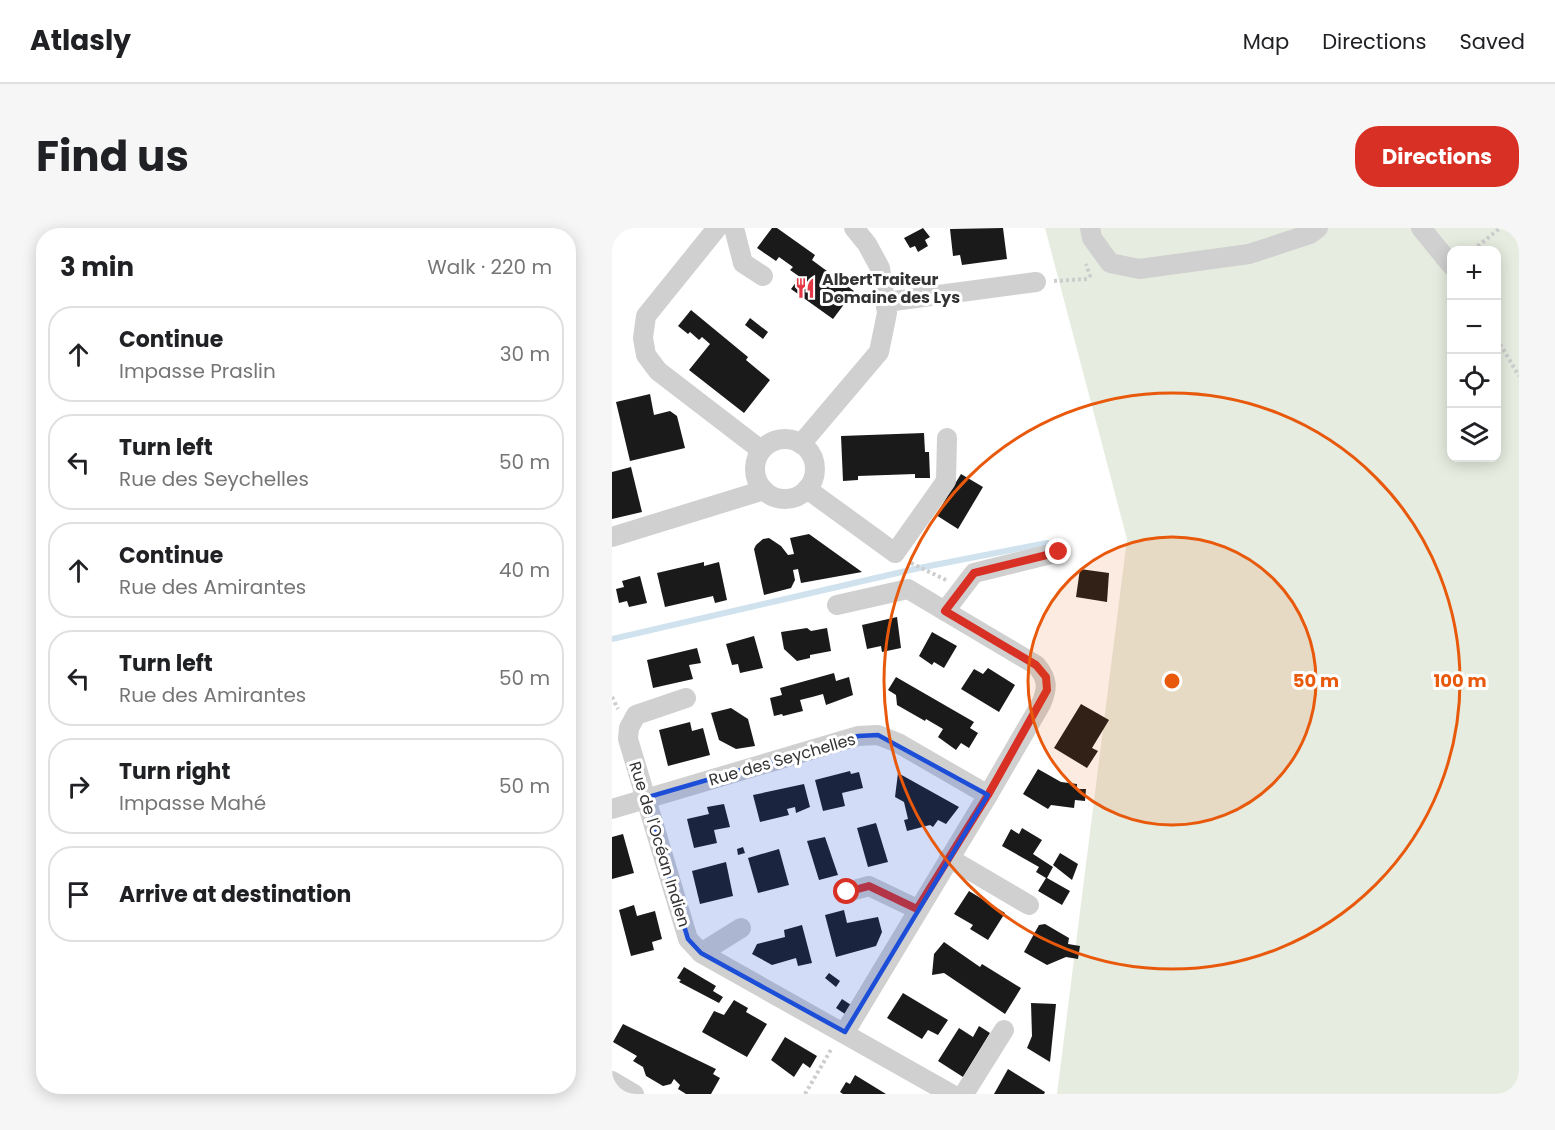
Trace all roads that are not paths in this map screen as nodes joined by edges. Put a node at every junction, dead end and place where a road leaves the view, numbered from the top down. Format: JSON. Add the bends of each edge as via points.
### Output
{"nodes":[{"id":1,"x":717,"y":228,"type":"edge"},
{"id":2,"x":734,"y":228,"type":"edge"},
{"id":3,"x":854,"y":228,"type":"edge"},
{"id":4,"x":1090,"y":228,"type":"edge"},
{"id":5,"x":1318,"y":228,"type":"edge"},
{"id":6,"x":1421,"y":228,"type":"edge"},
{"id":7,"x":1447,"y":260,"type":"edge"},
{"id":8,"x":763,"y":276,"type":"dead end"},
{"id":9,"x":1036,"y":282,"type":"road end"},
{"id":10,"x":886,"y":302,"type":"junction"},
{"id":11,"x":947,"y":438,"type":"dead end"},
{"id":12,"x":801,"y":444,"type":"junction"},
{"id":13,"x":761,"y":450,"type":"junction"},
{"id":14,"x":807,"y":489,"type":"junction"},
{"id":15,"x":764,"y":490,"type":"junction"},
{"id":16,"x":612,"y":537,"type":"edge"},
{"id":17,"x":1059,"y":552,"type":"dead end"},
{"id":18,"x":837,"y":605,"type":"dead end"},
{"id":19,"x":945,"y":611,"type":"junction"},
{"id":20,"x":686,"y":698,"type":"dead end"},
{"id":21,"x":988,"y":795,"type":"junction"},
{"id":22,"x":645,"y":798,"type":"junction"},
{"id":23,"x":612,"y":809,"type":"edge"},
{"id":24,"x":949,"y":858,"type":"junction"},
{"id":25,"x":847,"y":892,"type":"dead end"},
{"id":26,"x":1029,"y":905,"type":"dead end"},
{"id":27,"x":917,"y":909,"type":"junction"},
{"id":28,"x":741,"y":928,"type":"dead end"},
{"id":29,"x":702,"y":953,"type":"junction"},
{"id":30,"x":1004,"y":1030,"type":"dead end"},
{"id":31,"x":845,"y":1032,"type":"junction"},
{"id":32,"x":612,"y":1081,"type":"edge"},
{"id":33,"x":634,"y":1094,"type":"edge"},
{"id":34,"x":951,"y":1094,"type":"edge"},
{"id":35,"x":964,"y":1094,"type":"edge"}],
"edges":[{"from":1,"to":13,"type":"street","via":[[646,316],[646,355],[658,371]]},
{"from":2,"to":8,"type":"street","via":[[743,263]]},
{"from":3,"to":10,"type":"street","via":[[880,268]]},
{"from":4,"to":5,"type":"street","via":[[1092,238],[1110,263],[1138,269],[1249,254]]},
{"from":6,"to":7,"type":"street"},
{"from":9,"to":10,"type":"street"},
{"from":10,"to":12,"type":"street","via":[[879,352]]},
{"from":11,"to":14,"type":"street","via":[[946,481],[896,553]]},
{"from":12,"to":13,"type":"street","via":[[776,440]]},
{"from":12,"to":14,"type":"street","via":[[815,470]]},
{"from":13,"to":15,"type":"street","via":[[755,466],[758,483]]},
{"from":14,"to":15,"type":"street","via":[[800,495],[781,499]]},
{"from":15,"to":16,"type":"street"},
{"from":17,"to":19,"type":"street","via":[[974,573]]},
{"from":18,"to":19,"type":"street","via":[[908,589]]},
{"from":19,"to":21,"type":"street","via":[[1036,665],[1046,677],[1047,690],[1041,704]]},
{"from":20,"to":22,"type":"street","name":"Rue de l'Océan Indien","via":[[636,715],[629,728],[628,738]]},
{"from":21,"to":22,"type":"street","name":"Rue des Seychelles","via":[[878,735],[858,736]]},
{"from":21,"to":24,"type":"street"},
{"from":22,"to":23,"type":"street","name":"Rue des Seychelles"},
{"from":22,"to":29,"type":"street","name":"Rue de l'Océan Indien","via":[[688,939]]},
{"from":24,"to":26,"type":"street"},
{"from":24,"to":27,"type":"street"},
{"from":25,"to":27,"type":"street","via":[[869,886]]},
{"from":27,"to":31,"type":"street"},
{"from":28,"to":29,"type":"street"},
{"from":29,"to":31,"type":"street","name":"Rue de l'Océan Indien"},
{"from":30,"to":35,"type":"street"},
{"from":31,"to":34,"type":"street","name":"Rue de l'Océan Indien"},
{"from":32,"to":33,"type":"street"}]}
